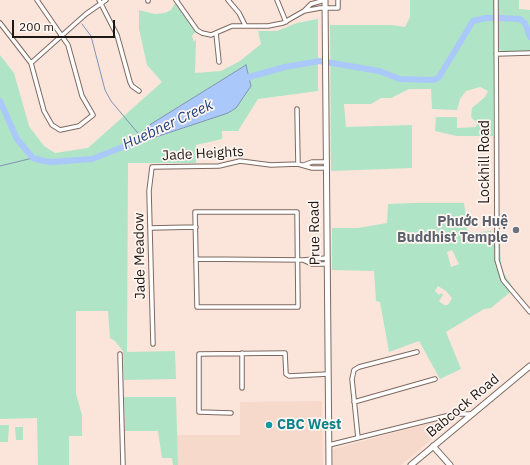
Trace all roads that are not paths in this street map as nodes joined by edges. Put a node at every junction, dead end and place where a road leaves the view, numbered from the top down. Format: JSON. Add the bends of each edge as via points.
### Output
{"nodes":[{"id":1,"x":37,"y":0,"type":"edge"},
{"id":2,"x":106,"y":0,"type":"edge"},
{"id":3,"x":176,"y":0,"type":"edge"},
{"id":4,"x":228,"y":0,"type":"edge"},
{"id":5,"x":276,"y":0,"type":"edge"},
{"id":6,"x":326,"y":0,"type":"edge"},
{"id":7,"x":338,"y":0,"type":"edge"},
{"id":8,"x":496,"y":0,"type":"edge"},
{"id":9,"x":100,"y":1,"type":"edge"},
{"id":10,"x":313,"y":3,"type":"junction"},
{"id":11,"x":325,"y":8,"type":"junction"},
{"id":12,"x":315,"y":10,"type":"junction"},
{"id":13,"x":304,"y":11,"type":"junction"},
{"id":14,"x":0,"y":22,"type":"edge"},
{"id":15,"x":286,"y":22,"type":"junction"},
{"id":16,"x":245,"y":25,"type":"junction"},
{"id":17,"x":216,"y":33,"type":"junction"},
{"id":18,"x":62,"y":37,"type":"junction"},
{"id":19,"x":496,"y":54,"type":"junction"},
{"id":20,"x":530,"y":54,"type":"edge"},
{"id":21,"x":219,"y":62,"type":"dead end"},
{"id":22,"x":31,"y":63,"type":"junction"},
{"id":23,"x":139,"y":91,"type":"dead end"},
{"id":24,"x":297,"y":109,"type":"dead end"},
{"id":25,"x":315,"y":162,"type":"junction"},
{"id":26,"x":326,"y":162,"type":"junction"},
{"id":27,"x":298,"y":164,"type":"junction"},
{"id":28,"x":304,"y":165,"type":"junction"},
{"id":29,"x":152,"y":167,"type":"joint"},
{"id":30,"x":315,"y":168,"type":"junction"},
{"id":31,"x":326,"y":168,"type":"junction"},
{"id":32,"x":196,"y":227,"type":"junction"},
{"id":33,"x":150,"y":228,"type":"junction"},
{"id":34,"x":315,"y":258,"type":"junction"},
{"id":35,"x":327,"y":258,"type":"junction"},
{"id":36,"x":196,"y":259,"type":"junction"},
{"id":37,"x":298,"y":260,"type":"junction"},
{"id":38,"x":303,"y":260,"type":"junction"},
{"id":39,"x":315,"y":264,"type":"junction"},
{"id":40,"x":327,"y":264,"type":"junction"},
{"id":41,"x":530,"y":312,"type":"edge"},
{"id":42,"x":153,"y":344,"type":"dead end"},
{"id":43,"x":417,"y":352,"type":"dead end"},
{"id":44,"x":242,"y":353,"type":"junction"},
{"id":45,"x":120,"y":354,"type":"dead end"},
{"id":46,"x":530,"y":366,"type":"edge"},
{"id":47,"x":328,"y":374,"type":"junction"},
{"id":48,"x":435,"y":379,"type":"dead end"},
{"id":49,"x":242,"y":388,"type":"dead end"},
{"id":50,"x":354,"y":402,"type":"junction"},
{"id":51,"x":231,"y":413,"type":"dead end"},
{"id":52,"x":472,"y":414,"type":"junction"},
{"id":53,"x":358,"y":438,"type":"junction"},
{"id":54,"x":329,"y":445,"type":"junction"},
{"id":55,"x":433,"y":446,"type":"junction"},
{"id":56,"x":122,"y":465,"type":"edge"},
{"id":57,"x":329,"y":465,"type":"edge"},
{"id":58,"x":411,"y":465,"type":"edge"},
{"id":59,"x":450,"y":465,"type":"edge"}],
"edges":[{"from":1,"to":18,"type":"street"},
{"from":2,"to":9,"type":"street"},
{"from":3,"to":17,"type":"street","via":[[202,33]]},
{"from":4,"to":16,"type":"street"},
{"from":5,"to":15,"type":"street"},
{"from":6,"to":10,"type":"street"},
{"from":6,"to":11,"type":"main road","name":"Prue Road"},
{"from":7,"to":11,"type":"street","via":[[338,8]]},
{"from":8,"to":19,"type":"street","name":"Lockhill Road"},
{"from":9,"to":18,"type":"street"},
{"from":9,"to":23,"type":"street","via":[[118,35],[130,82]]},
{"from":10,"to":12,"type":"street"},
{"from":10,"to":13,"type":"street"},
{"from":11,"to":12,"type":"street"},
{"from":11,"to":26,"type":"main road","name":"Prue Road"},
{"from":12,"to":13,"type":"street"},
{"from":13,"to":15,"type":"street"},
{"from":14,"to":22,"type":"street"},
{"from":15,"to":16,"type":"street","via":[[268,26]]},
{"from":16,"to":17,"type":"street","via":[[232,26]]},
{"from":17,"to":21,"type":"street"},
{"from":18,"to":22,"type":"street"},
{"from":18,"to":22,"type":"street","via":[[71,52],[82,96],[93,115],[76,127],[60,130],[54,127],[44,111]]},
{"from":19,"to":20,"type":"street"},
{"from":19,"to":41,"type":"street","name":"Lockhill Road","via":[[497,260],[504,280]]},
{"from":24,"to":27,"type":"street"},
{"from":25,"to":26,"type":"street","name":"Jade Heights"},
{"from":25,"to":28,"type":"street","name":"Jade Heights"},
{"from":25,"to":30,"type":"street"},
{"from":26,"to":31,"type":"main road","name":"Prue Road"},
{"from":27,"to":28,"type":"street","name":"Jade Heights"},
{"from":27,"to":29,"type":"street","name":"Jade Heights","via":[[271,166],[240,161],[219,166]]},
{"from":28,"to":30,"type":"street","name":"Jade Heights"},
{"from":29,"to":33,"type":"street","name":"Jade Meadow"},
{"from":30,"to":31,"type":"street","name":"Jade Heights"},
{"from":31,"to":35,"type":"main road","name":"Prue Road"},
{"from":32,"to":33,"type":"street"},
{"from":32,"to":36,"type":"street"},
{"from":32,"to":37,"type":"street","via":[[195,212],[297,212]]},
{"from":33,"to":42,"type":"street","name":"Jade Meadow"},
{"from":34,"to":35,"type":"street"},
{"from":34,"to":38,"type":"street"},
{"from":34,"to":39,"type":"street"},
{"from":35,"to":40,"type":"main road","name":"Prue Road"},
{"from":36,"to":37,"type":"street"},
{"from":36,"to":37,"type":"street","via":[[197,306],[298,307]]},
{"from":37,"to":38,"type":"street"},
{"from":38,"to":39,"type":"street"},
{"from":39,"to":40,"type":"street"},
{"from":40,"to":47,"type":"main road","name":"Prue Road"},
{"from":43,"to":50,"type":"street","via":[[354,370]]},
{"from":44,"to":47,"type":"street","via":[[285,353],[286,374],[289,376]]},
{"from":44,"to":49,"type":"street"},
{"from":44,"to":51,"type":"street","via":[[199,354],[199,412]]},
{"from":45,"to":56,"type":"street"},
{"from":46,"to":52,"type":"main road","name":"Babcock Road"},
{"from":47,"to":54,"type":"main road","name":"Prue Road"},
{"from":48,"to":50,"type":"street"},
{"from":50,"to":53,"type":"street"},
{"from":52,"to":53,"type":"street","via":[[454,414]]},
{"from":52,"to":55,"type":"main road","name":"Babcock Road"},
{"from":53,"to":54,"type":"street"},
{"from":54,"to":57,"type":"main road","name":"Prue Road"},
{"from":55,"to":58,"type":"main road","name":"Babcock Road"},
{"from":55,"to":59,"type":"main road"}]}
